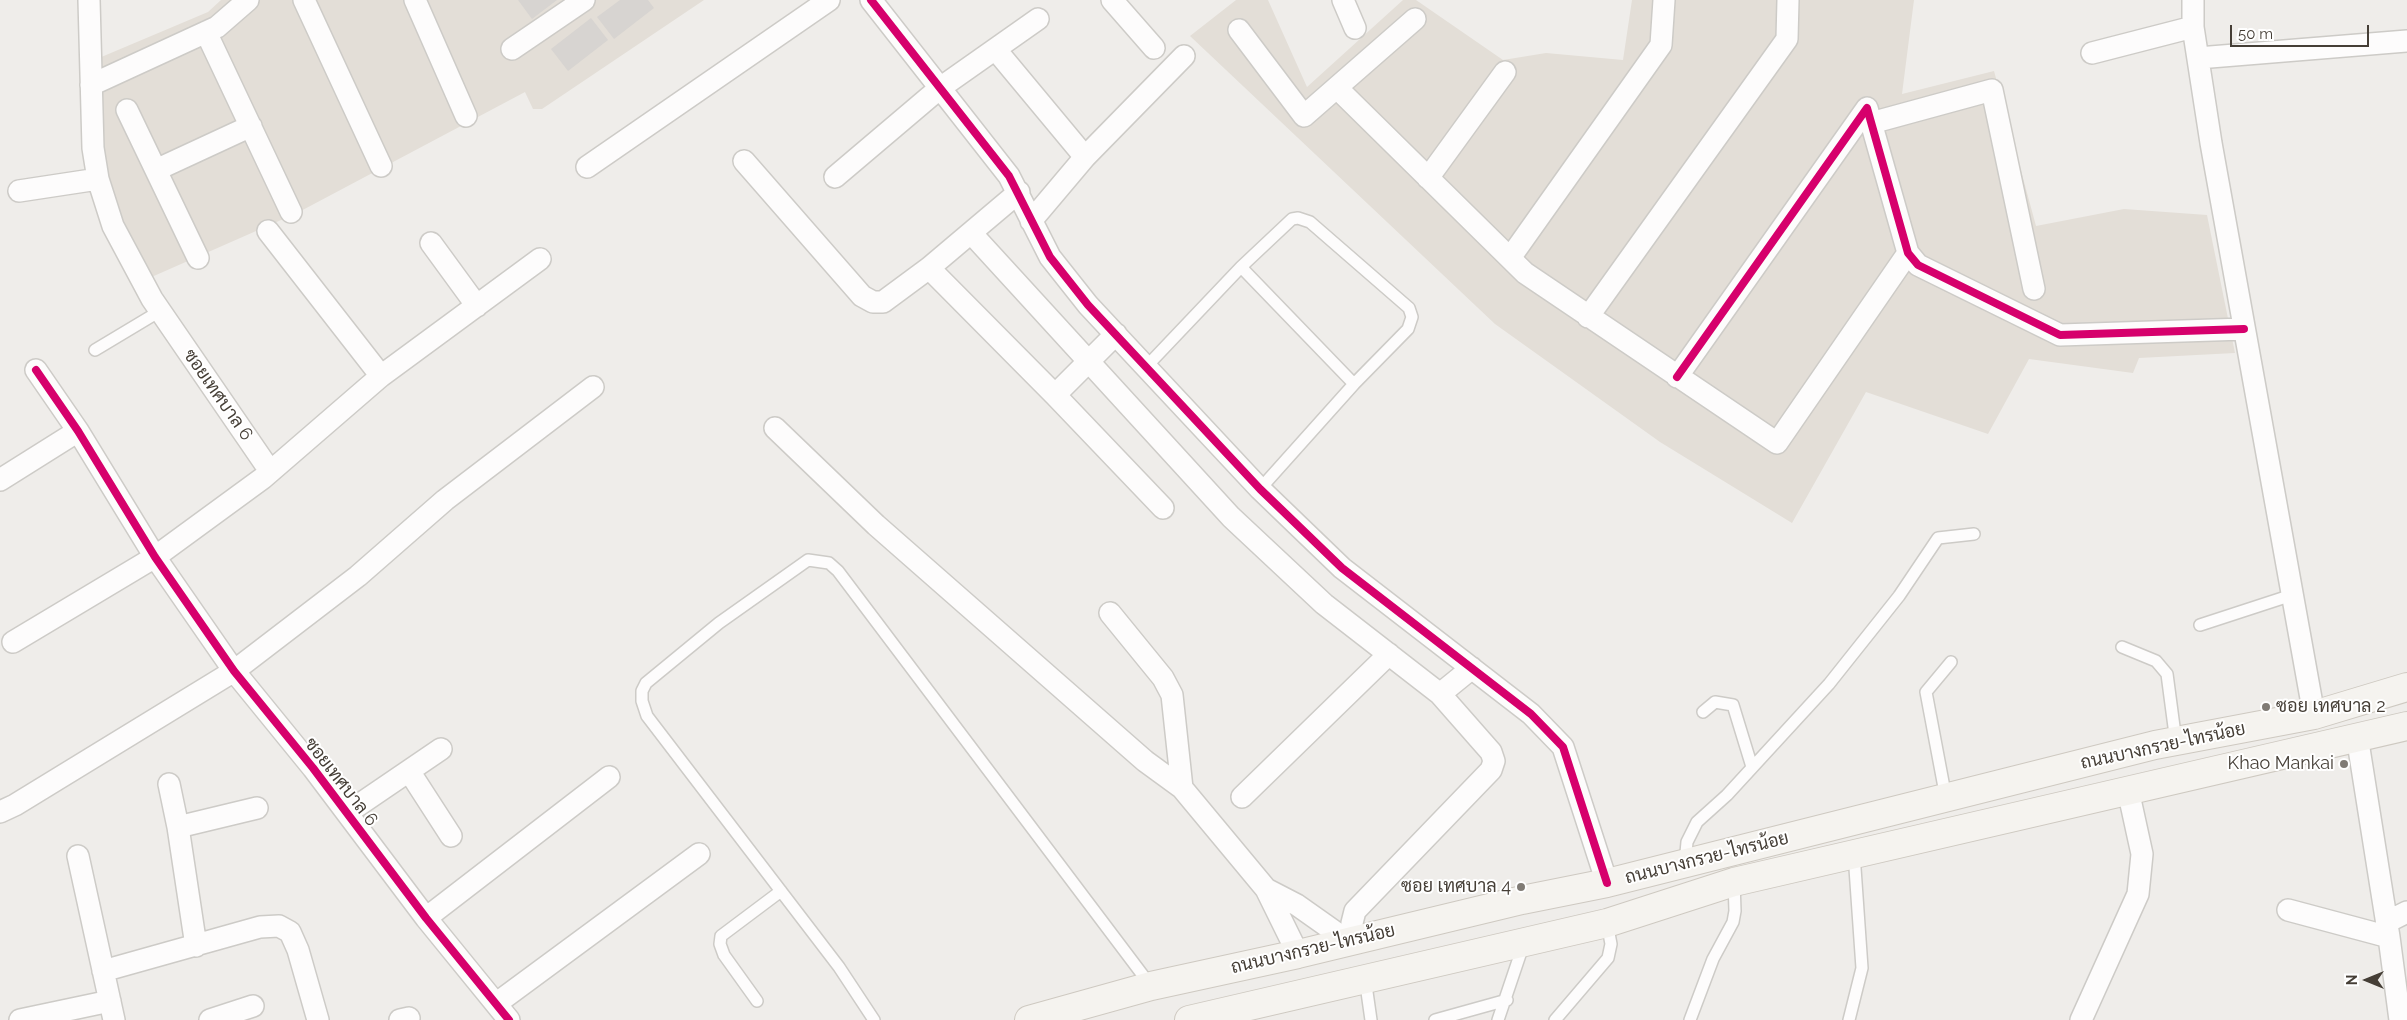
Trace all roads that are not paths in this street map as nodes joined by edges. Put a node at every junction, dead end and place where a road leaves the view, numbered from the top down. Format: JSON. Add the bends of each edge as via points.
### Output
{"nodes":[{"id":1,"x":89,"y":0,"type":"edge"},
{"id":2,"x":248,"y":0,"type":"edge"},
{"id":3,"x":304,"y":0,"type":"edge"},
{"id":4,"x":415,"y":0,"type":"edge"},
{"id":5,"x":584,"y":0,"type":"edge"},
{"id":6,"x":829,"y":0,"type":"edge"},
{"id":7,"x":872,"y":0,"type":"edge"},
{"id":8,"x":1343,"y":0,"type":"edge"},
{"id":9,"x":1664,"y":0,"type":"edge"},
{"id":10,"x":1788,"y":0,"type":"edge"},
{"id":11,"x":2193,"y":0,"type":"edge"},
{"id":12,"x":1116,"y":1,"type":"edge"},
{"id":13,"x":1038,"y":19,"type":"dead end"},
{"id":14,"x":1415,"y":19,"type":"dead end"},
{"id":15,"x":2193,"y":27,"type":"junction"},
{"id":16,"x":1355,"y":28,"type":"dead end"},
{"id":17,"x":1239,"y":30,"type":"dead end"},
{"id":18,"x":206,"y":32,"type":"junction"},
{"id":19,"x":2407,"y":41,"type":"edge"},
{"id":20,"x":1154,"y":48,"type":"dead end"},
{"id":21,"x":512,"y":49,"type":"dead end"},
{"id":22,"x":996,"y":50,"type":"junction"},
{"id":23,"x":2092,"y":53,"type":"dead end"},
{"id":24,"x":1184,"y":56,"type":"dead end"},
{"id":25,"x":2198,"y":58,"type":"junction"},
{"id":26,"x":1505,"y":72,"type":"dead end"},
{"id":27,"x":91,"y":85,"type":"junction"},
{"id":28,"x":940,"y":88,"type":"junction"},
{"id":29,"x":1336,"y":88,"type":"junction"},
{"id":30,"x":127,"y":110,"type":"dead end"},
{"id":31,"x":466,"y":116,"type":"dead end"},
{"id":32,"x":1871,"y":123,"type":"junction"},
{"id":33,"x":251,"y":126,"type":"junction"},
{"id":34,"x":1085,"y":157,"type":"junction"},
{"id":35,"x":744,"y":161,"type":"dead end"},
{"id":36,"x":382,"y":166,"type":"dead end"},
{"id":37,"x":587,"y":167,"type":"dead end"},
{"id":38,"x":156,"y":170,"type":"junction"},
{"id":39,"x":835,"y":177,"type":"dead end"},
{"id":40,"x":1428,"y":178,"type":"junction"},
{"id":41,"x":98,"y":179,"type":"junction"},
{"id":42,"x":19,"y":191,"type":"dead end"},
{"id":43,"x":1019,"y":192,"type":"junction"},
{"id":44,"x":291,"y":212,"type":"dead end"},
{"id":45,"x":1031,"y":221,"type":"junction"},
{"id":46,"x":268,"y":231,"type":"dead end"},
{"id":47,"x":972,"y":234,"type":"junction"},
{"id":48,"x":431,"y":243,"type":"dead end"},
{"id":49,"x":1908,"y":253,"type":"junction"},
{"id":50,"x":198,"y":258,"type":"dead end"},
{"id":51,"x":1510,"y":258,"type":"junction"},
{"id":52,"x":540,"y":260,"type":"dead end"},
{"id":53,"x":1241,"y":267,"type":"junction"},
{"id":54,"x":928,"y":268,"type":"junction"},
{"id":55,"x":2034,"y":289,"type":"dead end"},
{"id":56,"x":477,"y":306,"type":"junction"},
{"id":57,"x":160,"y":311,"type":"junction"},
{"id":58,"x":1588,"y":317,"type":"junction"},
{"id":59,"x":2244,"y":329,"type":"junction"},
{"id":60,"x":1116,"y":334,"type":"junction"},
{"id":61,"x":95,"y":350,"type":"dead end"},
{"id":62,"x":1089,"y":360,"type":"junction"},
{"id":63,"x":1146,"y":367,"type":"junction"},
{"id":64,"x":36,"y":370,"type":"dead end"},
{"id":65,"x":381,"y":376,"type":"junction"},
{"id":66,"x":1677,"y":377,"type":"junction"},
{"id":67,"x":1354,"y":384,"type":"junction"},
{"id":68,"x":593,"y":387,"type":"dead end"},
{"id":69,"x":1055,"y":395,"type":"junction"},
{"id":70,"x":775,"y":428,"type":"dead end"},
{"id":71,"x":78,"y":431,"type":"junction"},
{"id":72,"x":270,"y":471,"type":"junction"},
{"id":73,"x":0,"y":480,"type":"edge"},
{"id":74,"x":1260,"y":489,"type":"junction"},
{"id":75,"x":1163,"y":508,"type":"dead end"},
{"id":76,"x":1974,"y":534,"type":"dead end"},
{"id":77,"x":155,"y":557,"type":"junction"},
{"id":78,"x":2292,"y":595,"type":"junction"},
{"id":79,"x":1110,"y":614,"type":"dead end"},
{"id":80,"x":2200,"y":626,"type":"dead end"},
{"id":81,"x":13,"y":642,"type":"dead end"},
{"id":82,"x":2122,"y":647,"type":"dead end"},
{"id":83,"x":1389,"y":654,"type":"junction"},
{"id":84,"x":1951,"y":662,"type":"dead end"},
{"id":85,"x":1472,"y":668,"type":"junction"},
{"id":86,"x":234,"y":671,"type":"junction"},
{"id":87,"x":2407,"y":688,"type":"edge"},
{"id":88,"x":1440,"y":694,"type":"junction"},
{"id":89,"x":1703,"y":712,"type":"dead end"},
{"id":90,"x":2314,"y":715,"type":"junction"},
{"id":91,"x":2407,"y":726,"type":"edge"},
{"id":92,"x":2356,"y":736,"type":"junction"},
{"id":93,"x":2176,"y":742,"type":"junction"},
{"id":94,"x":441,"y":749,"type":"dead end"},
{"id":95,"x":1752,"y":767,"type":"junction"},
{"id":96,"x":2064,"y":768,"type":"junction"},
{"id":97,"x":409,"y":771,"type":"junction"},
{"id":98,"x":609,"y":777,"type":"dead end"},
{"id":99,"x":169,"y":784,"type":"dead end"},
{"id":100,"x":1182,"y":788,"type":"junction"},
{"id":101,"x":2128,"y":790,"type":"junction"},
{"id":102,"x":1242,"y":797,"type":"dead end"},
{"id":103,"x":1946,"y":798,"type":"junction"},
{"id":104,"x":2072,"y":803,"type":"junction"},
{"id":105,"x":257,"y":808,"type":"dead end"},
{"id":106,"x":0,"y":812,"type":"edge"},
{"id":107,"x":347,"y":813,"type":"junction"},
{"id":108,"x":178,"y":827,"type":"junction"},
{"id":109,"x":451,"y":836,"type":"dead end"},
{"id":110,"x":699,"y":854,"type":"dead end"},
{"id":111,"x":1854,"y":854,"type":"junction"},
{"id":112,"x":78,"y":856,"type":"dead end"},
{"id":113,"x":1685,"y":864,"type":"junction"},
{"id":114,"x":1734,"y":882,"type":"junction"},
{"id":115,"x":1607,"y":883,"type":"junction"},
{"id":116,"x":1266,"y":889,"type":"junction"},
{"id":117,"x":781,"y":892,"type":"junction"},
{"id":118,"x":2288,"y":910,"type":"dead end"},
{"id":119,"x":2407,"y":912,"type":"edge"},
{"id":120,"x":426,"y":918,"type":"junction"},
{"id":121,"x":1607,"y":923,"type":"junction"},
{"id":122,"x":2388,"y":930,"type":"junction"},
{"id":123,"x":1351,"y":940,"type":"junction"},
{"id":124,"x":1524,"y":943,"type":"junction"},
{"id":125,"x":196,"y":946,"type":"junction"},
{"id":126,"x":1298,"y":954,"type":"junction"},
{"id":127,"x":103,"y":971,"type":"junction"},
{"id":128,"x":1365,"y":978,"type":"junction"},
{"id":129,"x":1151,"y":986,"type":"junction"},
{"id":130,"x":1506,"y":1000,"type":"junction"},
{"id":131,"x":757,"y":1001,"type":"dead end"},
{"id":132,"x":497,"y":1003,"type":"junction"},
{"id":133,"x":253,"y":1006,"type":"dead end"},
{"id":134,"x":112,"y":1011,"type":"edge"},
{"id":135,"x":20,"y":1020,"type":"edge"},
{"id":136,"x":210,"y":1020,"type":"edge"},
{"id":137,"x":318,"y":1020,"type":"edge"},
{"id":138,"x":509,"y":1020,"type":"edge"},
{"id":139,"x":874,"y":1020,"type":"edge"},
{"id":140,"x":1029,"y":1020,"type":"edge"},
{"id":141,"x":1189,"y":1020,"type":"edge"},
{"id":142,"x":1371,"y":1020,"type":"edge"},
{"id":143,"x":1435,"y":1020,"type":"edge"},
{"id":144,"x":1498,"y":1020,"type":"edge"},
{"id":145,"x":1555,"y":1020,"type":"edge"},
{"id":146,"x":1690,"y":1020,"type":"edge"},
{"id":147,"x":1849,"y":1020,"type":"edge"},
{"id":148,"x":2081,"y":1020,"type":"edge"},
{"id":149,"x":2400,"y":1020,"type":"edge"}],
"edges":[{"from":1,"to":27,"type":"street","name":"ซอยเทศบาล 6"},
{"from":2,"to":18,"type":"street","via":[[217,27]]},
{"from":3,"to":36,"type":"street"},
{"from":4,"to":31,"type":"street"},
{"from":5,"to":21,"type":"street"},
{"from":6,"to":37,"type":"street"},
{"from":7,"to":28,"type":"street"},
{"from":8,"to":16,"type":"street"},
{"from":9,"to":51,"type":"street","via":[[1661,45]]},
{"from":10,"to":58,"type":"street","via":[[1787,39]]},
{"from":11,"to":15,"type":"street"},
{"from":12,"to":20,"type":"street"},
{"from":13,"to":22,"type":"street"},
{"from":14,"to":29,"type":"street"},
{"from":15,"to":23,"type":"street"},
{"from":15,"to":25,"type":"street"},
{"from":17,"to":29,"type":"street","via":[[1304,116]]},
{"from":18,"to":27,"type":"street"},
{"from":18,"to":33,"type":"street"},
{"from":19,"to":25,"type":"street"},
{"from":22,"to":28,"type":"street"},
{"from":22,"to":34,"type":"street"},
{"from":24,"to":34,"type":"street"},
{"from":25,"to":59,"type":"street"},
{"from":26,"to":40,"type":"street"},
{"from":27,"to":41,"type":"street","name":"ซอยเทศบาล 6","via":[[93,148]]},
{"from":28,"to":39,"type":"street"},
{"from":28,"to":43,"type":"street"},
{"from":29,"to":40,"type":"street"},
{"from":30,"to":38,"type":"street"},
{"from":32,"to":49,"type":"street"},
{"from":32,"to":55,"type":"street","via":[[1992,90]]},
{"from":32,"to":66,"type":"street","via":[[1867,108]]},
{"from":33,"to":38,"type":"street"},
{"from":33,"to":44,"type":"street"},
{"from":34,"to":45,"type":"street"},
{"from":35,"to":54,"type":"street","via":[[862,296],[873,302],[883,302]]},
{"from":38,"to":50,"type":"street"},
{"from":40,"to":51,"type":"street"},
{"from":41,"to":42,"type":"street"},
{"from":41,"to":57,"type":"street","name":"ซอยเทศบาล 6","via":[[113,226]]},
{"from":43,"to":45,"type":"street"},
{"from":43,"to":47,"type":"street"},
{"from":45,"to":60,"type":"street","via":[[1050,257]]},
{"from":46,"to":65,"type":"street"},
{"from":47,"to":54,"type":"street"},
{"from":47,"to":62,"type":"street"},
{"from":48,"to":56,"type":"street"},
{"from":49,"to":59,"type":"street","via":[[1918,265],[2060,335]]},
{"from":49,"to":66,"type":"street","via":[[1777,443]]},
{"from":51,"to":58,"type":"street","via":[[1525,273]]},
{"from":52,"to":56,"type":"street"},
{"from":53,"to":63,"type":"lane"},
{"from":53,"to":67,"type":"lane"},
{"from":53,"to":67,"type":"lane","via":[[1292,219],[1304,218],[1408,308],[1412,317],[1408,329]]},
{"from":54,"to":69,"type":"street"},
{"from":56,"to":65,"type":"street"},
{"from":57,"to":61,"type":"lane"},
{"from":57,"to":72,"type":"street","name":"ซอยเทศบาล 6"},
{"from":58,"to":66,"type":"street"},
{"from":59,"to":78,"type":"street"},
{"from":60,"to":62,"type":"street"},
{"from":60,"to":63,"type":"street"},
{"from":62,"to":69,"type":"street"},
{"from":62,"to":83,"type":"street","via":[[1231,517],[1324,604]]},
{"from":63,"to":74,"type":"street"},
{"from":64,"to":71,"type":"street","name":"ซอยเทศบาล 6"},
{"from":65,"to":72,"type":"street"},
{"from":67,"to":74,"type":"lane"},
{"from":68,"to":86,"type":"street","via":[[445,500],[358,576]]},
{"from":69,"to":75,"type":"street"},
{"from":70,"to":100,"type":"street","via":[[876,525],[1145,761]]},
{"from":71,"to":73,"type":"street"},
{"from":71,"to":77,"type":"street","name":"ซอยเทศบาล 6"},
{"from":72,"to":77,"type":"street"},
{"from":74,"to":85,"type":"street","via":[[1342,568]]},
{"from":76,"to":95,"type":"lane","via":[[1938,538],[1899,596],[1829,684]]},
{"from":77,"to":81,"type":"street"},
{"from":77,"to":86,"type":"street","name":"ซอยเทศบาล 6"},
{"from":78,"to":80,"type":"lane"},
{"from":78,"to":90,"type":"street"},
{"from":79,"to":100,"type":"street","via":[[1163,678],[1172,695]]},
{"from":82,"to":93,"type":"lane","via":[[2156,661],[2167,674]]},
{"from":83,"to":88,"type":"street"},
{"from":83,"to":102,"type":"street"},
{"from":84,"to":103,"type":"lane","via":[[1926,692]]},
{"from":85,"to":88,"type":"street"},
{"from":85,"to":115,"type":"street","via":[[1531,714],[1563,747]]},
{"from":86,"to":106,"type":"street"},
{"from":86,"to":107,"type":"street","name":"ซอยเทศบาล 6"},
{"from":87,"to":90,"type":"main road","name":"ถนนบางกรวย-ไทรน้อย"},
{"from":88,"to":123,"type":"street","via":[[1491,752],[1494,761],[1491,770],[1355,911]]},
{"from":89,"to":95,"type":"lane","via":[[1715,702],[1733,705]]},
{"from":90,"to":93,"type":"main road","name":"ถนนบางกรวย-ไทรน้อย"},
{"from":91,"to":92,"type":"main road","name":"ถนนบางกรวย-ไทรน้อย"},
{"from":92,"to":101,"type":"main road","name":"ถนนบางกรวย-ไทรน้อย"},
{"from":92,"to":122,"type":"street"},
{"from":93,"to":96,"type":"main road","name":"ถนนบางกรวย-ไทรน้อย"},
{"from":94,"to":97,"type":"street"},
{"from":95,"to":113,"type":"lane","via":[[1697,822],[1687,842]]},
{"from":96,"to":103,"type":"main road","name":"ถนนบางกรวย-ไทรน้อย"},
{"from":96,"to":104,"type":"main road","name":"ถนนบางกรวย-ไทรน้อย"},
{"from":97,"to":107,"type":"street"},
{"from":97,"to":109,"type":"street"},
{"from":98,"to":120,"type":"street"},
{"from":99,"to":108,"type":"street"},
{"from":100,"to":116,"type":"street"},
{"from":101,"to":104,"type":"main road","name":"ถนนบางกรวย-ไทรน้อย"},
{"from":101,"to":148,"type":"street","via":[[2142,854],[2138,894]]},
{"from":103,"to":113,"type":"main road","name":"ถนนบางกรวย-ไทรน้อย"},
{"from":104,"to":111,"type":"main road","name":"ถนนบางกรวย-ไทรน้อย"},
{"from":105,"to":108,"type":"street"},
{"from":107,"to":120,"type":"street","name":"ซอยเทศบาล 6"},
{"from":108,"to":125,"type":"street"},
{"from":110,"to":132,"type":"street"},
{"from":111,"to":114,"type":"main road","name":"ถนนบางกรวย-ไทรน้อย"},
{"from":111,"to":147,"type":"lane","via":[[1862,968]]},
{"from":112,"to":127,"type":"street"},
{"from":113,"to":115,"type":"main road","name":"ถนนบางกรวย-ไทรน้อย"},
{"from":114,"to":121,"type":"main road","name":"ถนนบางกรวย-ไทรน้อย"},
{"from":114,"to":146,"type":"lane","via":[[1733,922],[1713,959]]},
{"from":115,"to":123,"type":"main road","name":"ถนนบางกรวย-ไทรน้อย"},
{"from":116,"to":123,"type":"street"},
{"from":116,"to":126,"type":"street"},
{"from":117,"to":129,"type":"lane","via":[[647,716],[642,691],[646,683],[719,623],[793,569],[808,560],[822,560],[838,571]]},
{"from":117,"to":131,"type":"lane","via":[[722,936],[720,944],[724,955]]},
{"from":117,"to":139,"type":"lane","via":[[839,967]]},
{"from":118,"to":122,"type":"street"},
{"from":119,"to":122,"type":"street"},
{"from":120,"to":132,"type":"street","name":"ซอยเทศบาล 6"},
{"from":121,"to":124,"type":"main road","name":"ถนนบางกรวย-ไทรน้อย"},
{"from":121,"to":145,"type":"lane","via":[[1611,944],[1608,958]]},
{"from":122,"to":149,"type":"street"},
{"from":123,"to":126,"type":"main road","name":"ถนนบางกรวย-ไทรน้อย"},
{"from":124,"to":128,"type":"main road","name":"ถนนบางกรวย-ไทรน้อย"},
{"from":124,"to":130,"type":"lane"},
{"from":125,"to":127,"type":"street"},
{"from":125,"to":137,"type":"street","via":[[260,927],[280,926],[290,932]]},
{"from":126,"to":129,"type":"main road","name":"ถนนบางกรวย-ไทรน้อย"},
{"from":127,"to":134,"type":"street"},
{"from":128,"to":141,"type":"main road","name":"ถนนบางกรวย-ไทรน้อย"},
{"from":128,"to":142,"type":"lane"},
{"from":129,"to":140,"type":"main road","name":"ถนนบางกรวย-ไทรน้อย"},
{"from":130,"to":143,"type":"lane"},
{"from":130,"to":144,"type":"lane"},
{"from":132,"to":138,"type":"street","name":"ซอยเทศบาล 6"},
{"from":133,"to":136,"type":"street"},
{"from":134,"to":135,"type":"street"}]}
